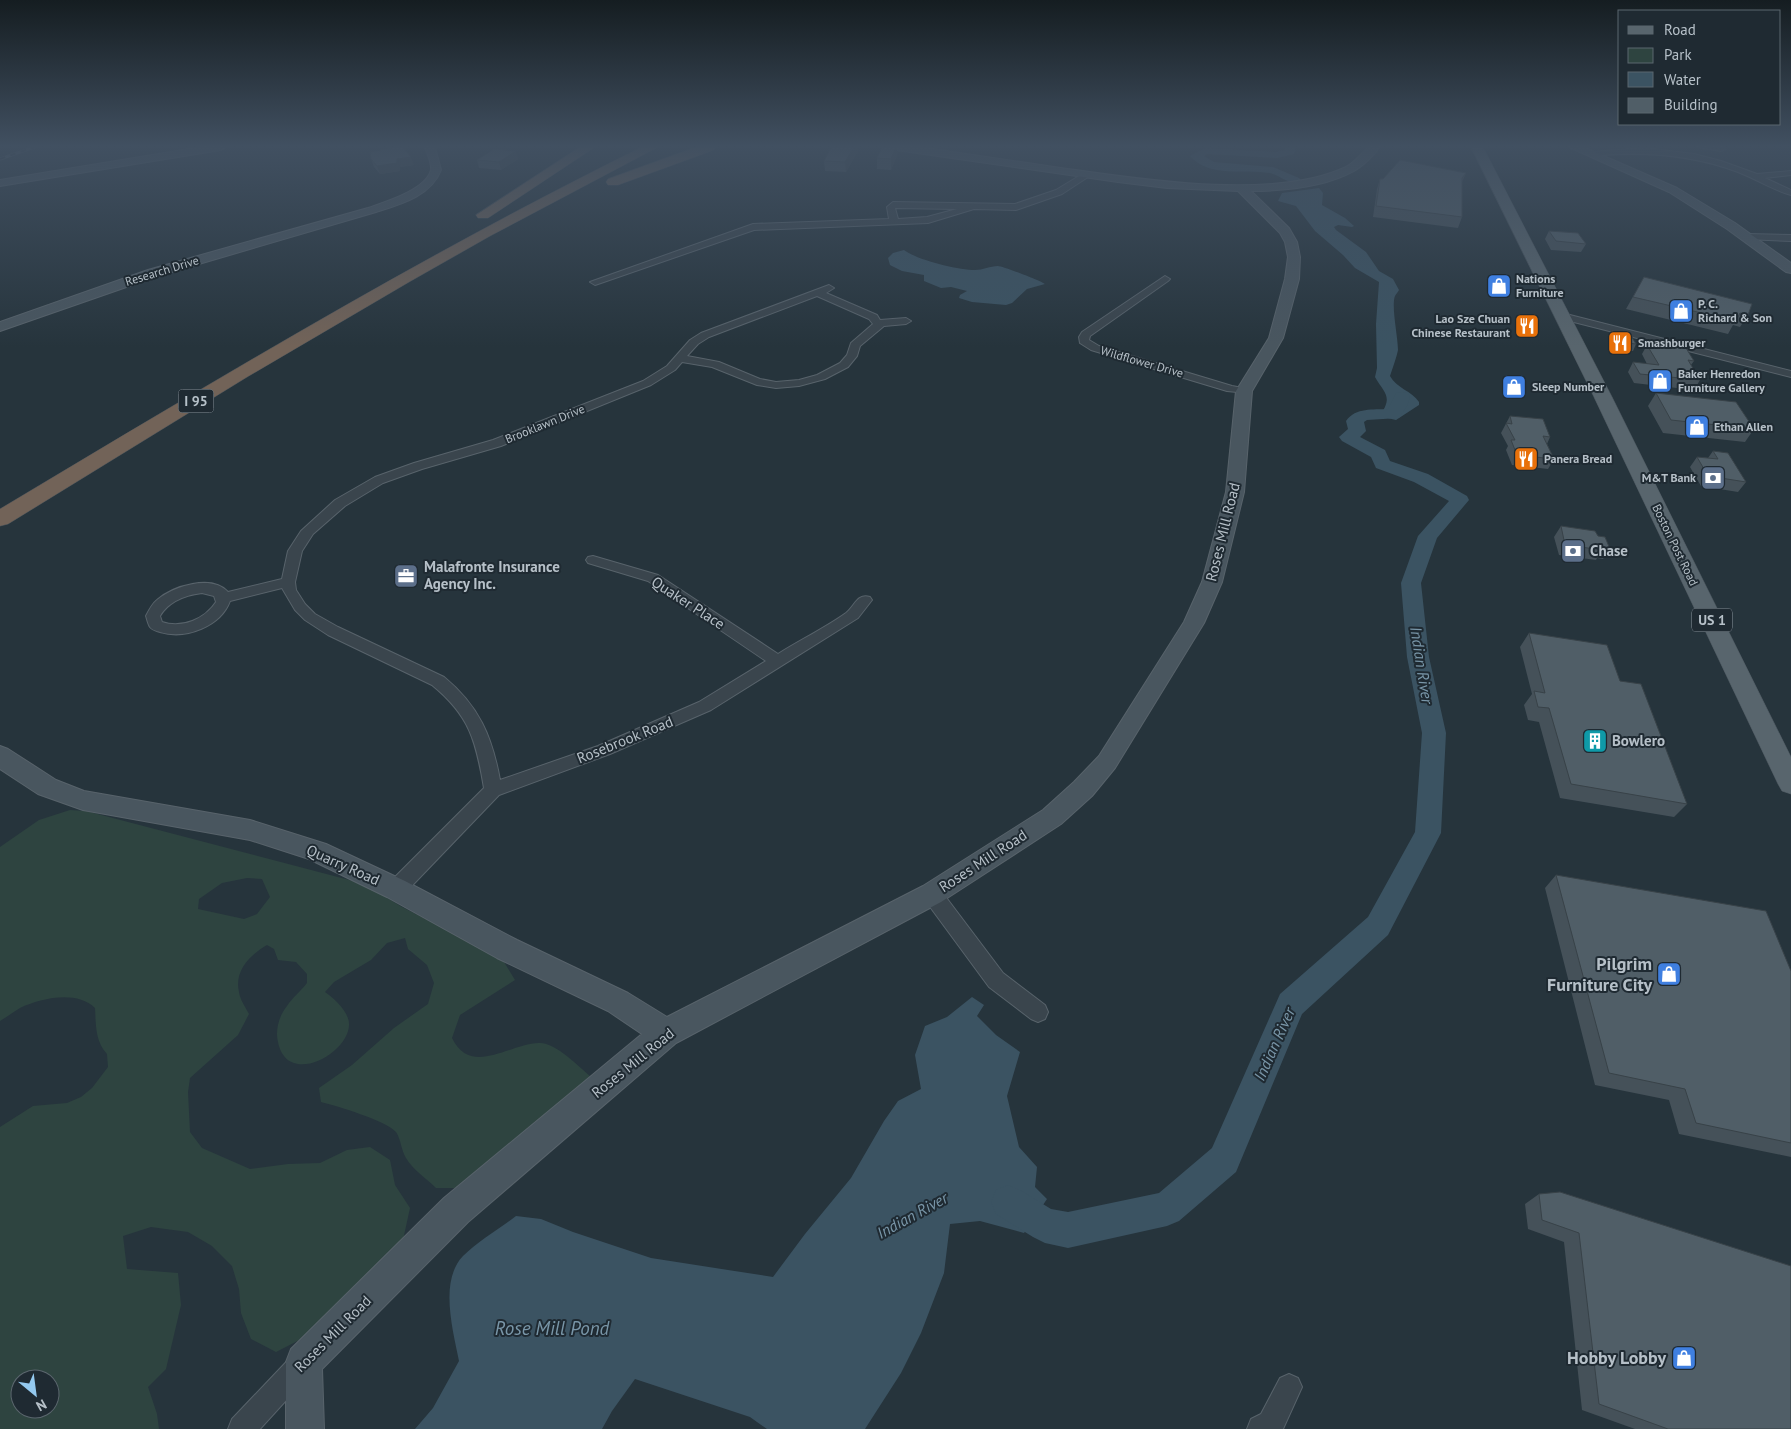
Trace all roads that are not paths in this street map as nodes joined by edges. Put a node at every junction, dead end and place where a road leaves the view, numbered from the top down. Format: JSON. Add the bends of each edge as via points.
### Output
{"nodes":[{"id":1,"x":355,"y":214,"type":"edge"},
{"id":2,"x":485,"y":214,"type":"edge"},
{"id":3,"x":499,"y":214,"type":"edge"},
{"id":4,"x":521,"y":214,"type":"edge"},
{"id":5,"x":533,"y":214,"type":"edge"},
{"id":6,"x":892,"y":214,"type":"edge"},
{"id":7,"x":949,"y":214,"type":"edge"},
{"id":8,"x":1267,"y":214,"type":"edge"},
{"id":9,"x":1511,"y":214,"type":"edge"},
{"id":10,"x":1710,"y":214,"type":"edge"},
{"id":11,"x":894,"y":222,"type":"junction"},
{"id":12,"x":469,"y":224,"type":"dead end"},
{"id":13,"x":1747,"y":237,"type":"junction"},
{"id":14,"x":1791,"y":238,"type":"edge"},
{"id":15,"x":444,"y":239,"type":"dead end"},
{"id":16,"x":412,"y":260,"type":"junction"},
{"id":17,"x":1791,"y":269,"type":"edge"},
{"id":18,"x":1165,"y":279,"type":"dead end"},
{"id":19,"x":595,"y":282,"type":"dead end"},
{"id":20,"x":392,"y":285,"type":"junction"},
{"id":21,"x":1562,"y":316,"type":"junction"},
{"id":22,"x":906,"y":320,"type":"dead end"},
{"id":23,"x":878,"y":323,"type":"junction"},
{"id":24,"x":0,"y":327,"type":"edge"},
{"id":25,"x":680,"y":358,"type":"junction"},
{"id":26,"x":1791,"y":374,"type":"edge"},
{"id":27,"x":1244,"y":391,"type":"junction"},
{"id":28,"x":0,"y":498,"type":"edge"},
{"id":29,"x":0,"y":519,"type":"edge"},
{"id":30,"x":593,"y":560,"type":"dead end"},
{"id":31,"x":288,"y":582,"type":"junction"},
{"id":32,"x":223,"y":598,"type":"dead end"},
{"id":33,"x":865,"y":600,"type":"dead end"},
{"id":34,"x":777,"y":661,"type":"junction"},
{"id":35,"x":0,"y":755,"type":"edge"},
{"id":36,"x":1791,"y":784,"type":"edge"},
{"id":37,"x":494,"y":790,"type":"junction"},
{"id":38,"x":396,"y":889,"type":"junction"},
{"id":39,"x":932,"y":894,"type":"junction"},
{"id":40,"x":1038,"y":1012,"type":"dead end"},
{"id":41,"x":666,"y":1034,"type":"junction"},
{"id":42,"x":304,"y":1362,"type":"junction"},
{"id":43,"x":1289,"y":1387,"type":"dead end"},
{"id":44,"x":242,"y":1429,"type":"edge"},
{"id":45,"x":305,"y":1429,"type":"edge"},
{"id":46,"x":1261,"y":1429,"type":"edge"}],
"edges":[{"from":1,"to":24,"type":"street","name":"Research Drive","via":[[153,273]]},
{"from":2,"to":12,"type":"highway"},
{"from":3,"to":16,"type":"highway","number":"I 95"},
{"from":4,"to":20,"type":"highway","number":"I 95"},
{"from":5,"to":20,"type":"highway"},
{"from":6,"to":11,"type":"street"},
{"from":7,"to":11,"type":"street","via":[[928,220]]},
{"from":8,"to":27,"type":"street","name":"Roses Mill Road","via":[[1291,242],[1294,257],[1292,279],[1276,338]]},
{"from":9,"to":21,"type":"main road","name":"Boston Post Road","number":"US 1"},
{"from":10,"to":13,"type":"street"},
{"from":11,"to":19,"type":"street","via":[[753,227]]},
{"from":13,"to":14,"type":"street"},
{"from":13,"to":17,"type":"street"},
{"from":15,"to":16,"type":"highway"},
{"from":16,"to":28,"type":"highway","number":"I 95"},
{"from":18,"to":27,"type":"street","name":"Wildflower Drive","via":[[1086,334],[1084,341],[1095,348]]},
{"from":20,"to":29,"type":"highway","number":"I 95"},
{"from":21,"to":26,"type":"street"},
{"from":21,"to":36,"type":"main road","name":"Boston Post Road","number":"US 1"},
{"from":22,"to":23,"type":"street"},
{"from":23,"to":25,"type":"street","name":"Brooklawn Drive","via":[[824,290],[705,335]]},
{"from":23,"to":25,"type":"street","via":[[874,331],[855,345],[852,356],[844,365],[821,378],[799,383],[776,385],[757,382],[715,364]]},
{"from":25,"to":31,"type":"street","name":"Brooklawn Drive","via":[[664,373],[628,392],[497,443],[389,476],[362,488],[308,531],[295,551]]},
{"from":27,"to":39,"type":"street","name":"Roses Mill Road","via":[[1237,476],[1228,525],[1212,582],[1194,623],[1107,762],[1083,789],[1052,816]]},
{"from":30,"to":34,"type":"street","name":"Quaker Place","via":[[652,578]]},
{"from":31,"to":32,"type":"street"},
{"from":31,"to":37,"type":"street","via":[[293,598],[310,617],[438,681],[452,692],[468,709],[485,745]]},
{"from":33,"to":34,"type":"street","name":"Rosebrook Road","via":[[853,616]]},
{"from":34,"to":37,"type":"street","name":"Rosebrook Road","via":[[704,706],[656,728]]},
{"from":35,"to":38,"type":"street","name":"Quarry Road","via":[[26,775],[68,796],[250,830],[317,851]]},
{"from":37,"to":38,"type":"street","name":"Rosebrook Road"},
{"from":38,"to":41,"type":"street","name":"Quarry Road","via":[[507,949],[618,1002]]},
{"from":39,"to":40,"type":"street","via":[[996,980]]},
{"from":39,"to":41,"type":"street","name":"Roses Mill Road"},
{"from":41,"to":42,"type":"street","name":"Roses Mill Road","via":[[456,1210]]},
{"from":42,"to":44,"type":"street","name":"Roses Mill Road"},
{"from":42,"to":45,"type":"street"},
{"from":43,"to":46,"type":"street","via":[[1271,1424]]}]}
